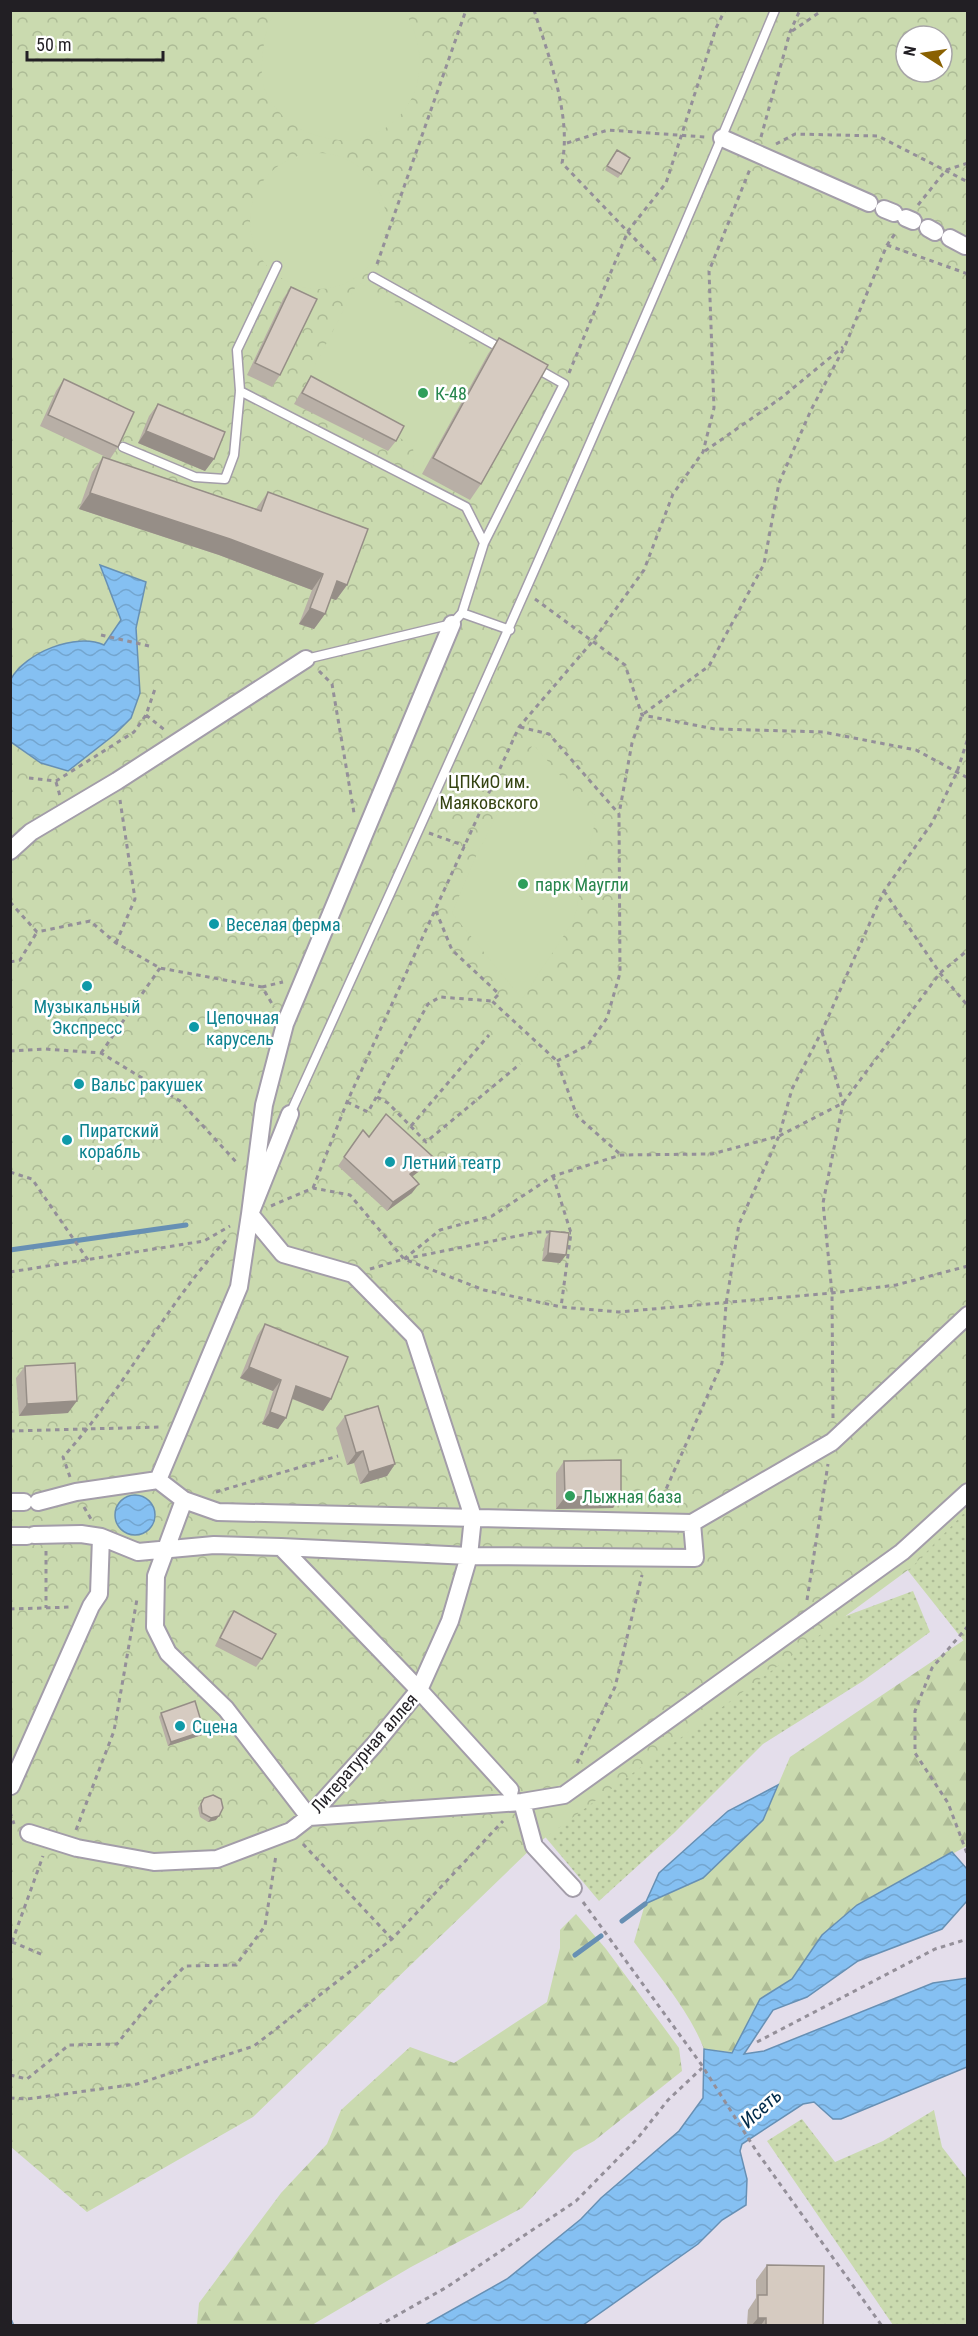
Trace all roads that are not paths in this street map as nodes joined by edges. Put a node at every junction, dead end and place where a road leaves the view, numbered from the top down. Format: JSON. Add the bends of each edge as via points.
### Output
{"nodes":[{"id":1,"x":775,"y":10,"type":"edge"},
{"id":2,"x":722,"y":138,"type":"junction"},
{"id":3,"x":916,"y":223,"type":"road end"},
{"id":4,"x":278,"y":266,"type":"dead end"},
{"id":5,"x":373,"y":277,"type":"road end"},
{"id":6,"x":513,"y":355,"type":"edge"},
{"id":7,"x":523,"y":361,"type":"edge"},
{"id":8,"x":240,"y":391,"type":"junction"},
{"id":9,"x":123,"y":447,"type":"edge"},
{"id":10,"x":484,"y":543,"type":"junction"},
{"id":11,"x":457,"y":618,"type":"junction"},
{"id":12,"x":510,"y":630,"type":"junction"},
{"id":13,"x":306,"y":658,"type":"joint"},
{"id":14,"x":10,"y":851,"type":"edge"},
{"id":15,"x":290,"y":1114,"type":"joint"},
{"id":16,"x":250,"y":1215,"type":"junction"},
{"id":17,"x":968,"y":1315,"type":"edge"},
{"id":18,"x":158,"y":1480,"type":"junction"},
{"id":19,"x":968,"y":1492,"type":"edge"},
{"id":20,"x":184,"y":1500,"type":"junction"},
{"id":21,"x":24,"y":1502,"type":"edge"},
{"id":22,"x":473,"y":1517,"type":"junction"},
{"id":23,"x":692,"y":1523,"type":"junction"},
{"id":24,"x":29,"y":1535,"type":"edge"},
{"id":25,"x":101,"y":1537,"type":"junction"},
{"id":26,"x":281,"y":1547,"type":"junction"},
{"id":27,"x":165,"y":1548,"type":"junction"},
{"id":28,"x":469,"y":1556,"type":"junction"},
{"id":29,"x":419,"y":1690,"type":"junction"},
{"id":30,"x":11,"y":1786,"type":"edge"},
{"id":31,"x":516,"y":1796,"type":"junction"},
{"id":32,"x":309,"y":1817,"type":"junction"},
{"id":33,"x":22,"y":1831,"type":"road end"},
{"id":34,"x":573,"y":1888,"type":"road end"}],
"edges":[{"from":1,"to":2,"type":"lane"},
{"from":2,"to":3,"type":"street"},
{"from":2,"to":12,"type":"lane"},
{"from":4,"to":8,"type":"lane","via":[[237,350]]},
{"from":5,"to":6,"type":"lane"},
{"from":7,"to":10,"type":"lane","via":[[564,384]]},
{"from":8,"to":9,"type":"lane","via":[[234,455],[225,478],[195,477]]},
{"from":8,"to":10,"type":"lane","via":[[466,507]]},
{"from":10,"to":11,"type":"lane"},
{"from":11,"to":12,"type":"lane"},
{"from":11,"to":13,"type":"lane"},
{"from":11,"to":16,"type":"street","via":[[359,841],[285,1024],[264,1105]]},
{"from":12,"to":15,"type":"lane"},
{"from":13,"to":14,"type":"street","via":[[179,742],[31,832]]},
{"from":15,"to":16,"type":"street"},
{"from":16,"to":18,"type":"street","via":[[239,1287]]},
{"from":16,"to":22,"type":"street","name":"Литературная аллея","via":[[284,1254],[353,1274],[414,1336]]},
{"from":17,"to":23,"type":"street","via":[[832,1442]]},
{"from":18,"to":20,"type":"street"},
{"from":18,"to":21,"type":"street"},
{"from":19,"to":31,"type":"street","via":[[902,1552],[564,1796]]},
{"from":20,"to":22,"type":"street","via":[[218,1512]]},
{"from":20,"to":27,"type":"street"},
{"from":22,"to":23,"type":"street"},
{"from":22,"to":28,"type":"street","name":"Литературная аллея"},
{"from":23,"to":28,"type":"street","via":[[695,1558]]},
{"from":24,"to":25,"type":"street"},
{"from":25,"to":27,"type":"street","via":[[138,1552]]},
{"from":25,"to":30,"type":"street","via":[[99,1594]]},
{"from":26,"to":27,"type":"street"},
{"from":26,"to":28,"type":"street"},
{"from":26,"to":29,"type":"street"},
{"from":27,"to":32,"type":"street","via":[[156,1576],[155,1627],[168,1653],[226,1709]]},
{"from":28,"to":29,"type":"street","name":"Литературная аллея","via":[[450,1621]]},
{"from":29,"to":31,"type":"street"},
{"from":29,"to":32,"type":"street","name":"Литературная аллея"},
{"from":31,"to":32,"type":"street"},
{"from":31,"to":34,"type":"street","via":[[534,1846]]},
{"from":32,"to":33,"type":"street","name":"Литературная аллея","via":[[285,1833],[217,1859],[165,1862],[70,1845]]}]}
